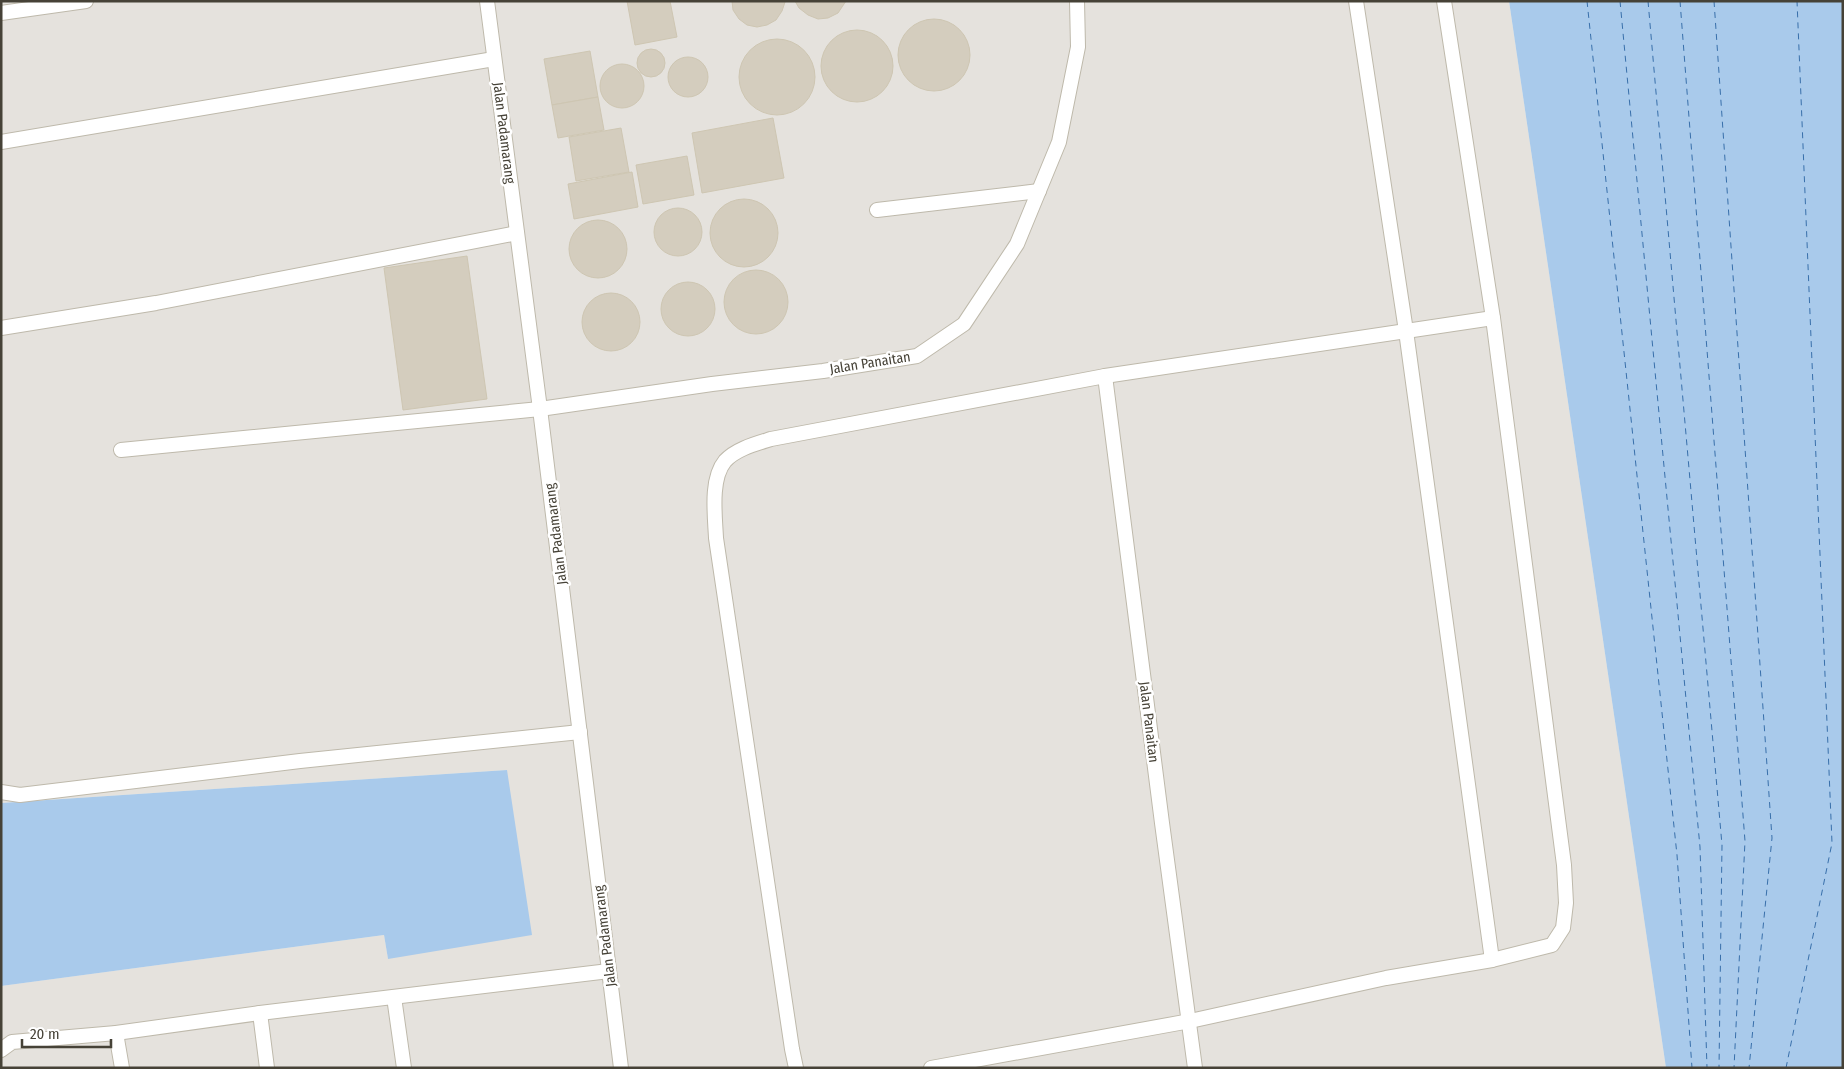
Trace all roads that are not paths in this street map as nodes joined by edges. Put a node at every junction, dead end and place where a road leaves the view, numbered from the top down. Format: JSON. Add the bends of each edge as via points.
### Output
{"nodes":[{"id":1,"x":86,"y":1,"type":"edge"},
{"id":2,"x":487,"y":1,"type":"edge"},
{"id":3,"x":1076,"y":1,"type":"edge"},
{"id":4,"x":1356,"y":1,"type":"edge"},
{"id":5,"x":1444,"y":1,"type":"edge"},
{"id":6,"x":1,"y":13,"type":"edge"},
{"id":7,"x":494,"y":59,"type":"junction"},
{"id":8,"x":1,"y":142,"type":"edge"},
{"id":9,"x":1039,"y":191,"type":"junction"},
{"id":10,"x":877,"y":210,"type":"dead end"},
{"id":11,"x":517,"y":233,"type":"junction"},
{"id":12,"x":1493,"y":318,"type":"junction"},
{"id":13,"x":1,"y":328,"type":"edge"},
{"id":14,"x":1406,"y":331,"type":"junction"},
{"id":15,"x":1105,"y":376,"type":"junction"},
{"id":16,"x":540,"y":409,"type":"junction"},
{"id":17,"x":121,"y":450,"type":"dead end"},
{"id":18,"x":580,"y":732,"type":"junction"},
{"id":19,"x":1,"y":792,"type":"edge"},
{"id":20,"x":1492,"y":960,"type":"junction"},
{"id":21,"x":609,"y":972,"type":"junction"},
{"id":22,"x":394,"y":997,"type":"junction"},
{"id":23,"x":260,"y":1013,"type":"junction"},
{"id":24,"x":1190,"y":1021,"type":"junction"},
{"id":25,"x":116,"y":1033,"type":"junction"},
{"id":26,"x":1,"y":1050,"type":"edge"},
{"id":27,"x":122,"y":1068,"type":"edge"},
{"id":28,"x":267,"y":1068,"type":"edge"},
{"id":29,"x":404,"y":1068,"type":"edge"},
{"id":30,"x":621,"y":1068,"type":"edge"},
{"id":31,"x":796,"y":1068,"type":"edge"},
{"id":32,"x":931,"y":1068,"type":"edge"},
{"id":33,"x":1195,"y":1068,"type":"edge"}],
"edges":[{"from":1,"to":6,"type":"lane"},
{"from":2,"to":7,"type":"lane","name":"Jalan Padamarang"},
{"from":3,"to":9,"type":"lane","name":"Jalan Panaitan","via":[[1078,47],[1059,142]]},
{"from":4,"to":14,"type":"lane"},
{"from":5,"to":12,"type":"lane"},
{"from":7,"to":8,"type":"lane"},
{"from":7,"to":11,"type":"lane","name":"Jalan Padamarang"},
{"from":9,"to":10,"type":"lane"},
{"from":9,"to":16,"type":"lane","name":"Jalan Panaitan","via":[[1017,244],[964,324],[916,356]]},
{"from":11,"to":13,"type":"lane","via":[[156,303]]},
{"from":11,"to":16,"type":"lane","name":"Jalan Padamarang"},
{"from":12,"to":14,"type":"lane"},
{"from":12,"to":20,"type":"lane","via":[[1564,865],[1566,903],[1563,928],[1552,945]]},
{"from":14,"to":15,"type":"lane"},
{"from":14,"to":20,"type":"lane"},
{"from":15,"to":24,"type":"lane","name":"Jalan Panaitan"},
{"from":15,"to":31,"type":"lane","via":[[770,439],[745,448],[725,462],[716,482],[716,538]]},
{"from":16,"to":17,"type":"lane","name":"Jalan Panaitan"},
{"from":16,"to":18,"type":"lane","name":"Jalan Padamarang"},
{"from":18,"to":19,"type":"lane","via":[[20,795]]},
{"from":18,"to":21,"type":"lane","name":"Jalan Padamarang"},
{"from":20,"to":24,"type":"lane","via":[[1386,978]]},
{"from":21,"to":22,"type":"lane"},
{"from":21,"to":30,"type":"lane","name":"Jalan Padamarang"},
{"from":22,"to":23,"type":"lane"},
{"from":22,"to":29,"type":"lane"},
{"from":23,"to":25,"type":"lane"},
{"from":23,"to":28,"type":"lane"},
{"from":24,"to":32,"type":"lane"},
{"from":24,"to":33,"type":"lane","name":"Jalan Panaitan"},
{"from":25,"to":26,"type":"lane","via":[[12,1042]]},
{"from":25,"to":27,"type":"lane"}]}
